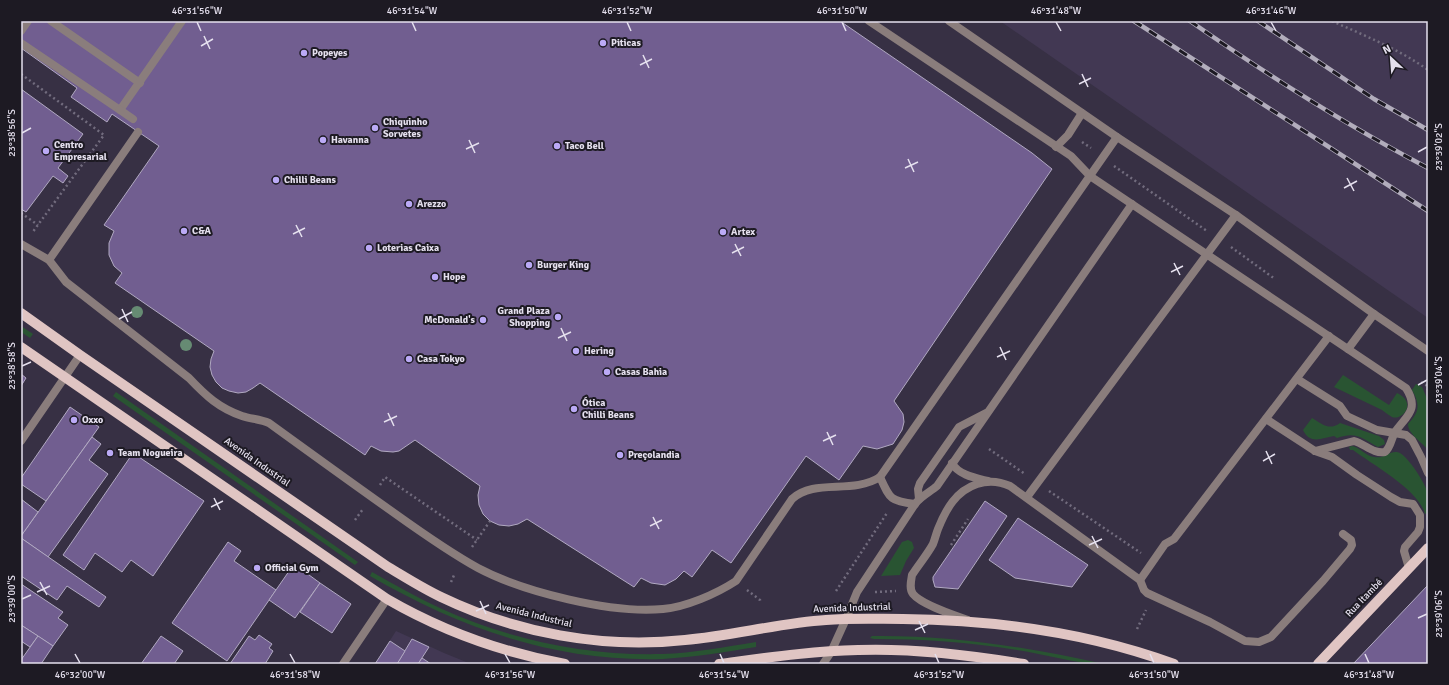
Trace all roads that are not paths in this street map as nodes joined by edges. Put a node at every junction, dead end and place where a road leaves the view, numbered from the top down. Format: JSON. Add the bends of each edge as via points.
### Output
{"nodes":[{"id":1,"x":28,"y":21,"type":"edge"},
{"id":2,"x":51,"y":21,"type":"edge"},
{"id":3,"x":182,"y":21,"type":"edge"},
{"id":4,"x":869,"y":21,"type":"edge"},
{"id":5,"x":949,"y":21,"type":"edge"},
{"id":6,"x":21,"y":31,"type":"edge"},
{"id":7,"x":21,"y":43,"type":"edge"},
{"id":8,"x":140,"y":82,"type":"junction"},
{"id":9,"x":120,"y":110,"type":"junction"},
{"id":10,"x":1082,"y":113,"type":"junction"},
{"id":11,"x":133,"y":119,"type":"dead end"},
{"id":12,"x":138,"y":132,"type":"dead end"},
{"id":13,"x":1117,"y":136,"type":"junction"},
{"id":14,"x":1056,"y":147,"type":"junction"},
{"id":15,"x":1090,"y":176,"type":"junction"},
{"id":16,"x":1132,"y":204,"type":"junction"},
{"id":17,"x":1236,"y":215,"type":"junction"},
{"id":18,"x":22,"y":244,"type":"edge"},
{"id":19,"x":1207,"y":254,"type":"junction"},
{"id":20,"x":49,"y":260,"type":"junction"},
{"id":21,"x":21,"y":313,"type":"edge"},
{"id":22,"x":1374,"y":314,"type":"junction"},
{"id":23,"x":1329,"y":336,"type":"junction"},
{"id":24,"x":21,"y":347,"type":"edge"},
{"id":25,"x":1348,"y":349,"type":"junction"},
{"id":26,"x":1428,"y":351,"type":"edge"},
{"id":27,"x":80,"y":355,"type":"junction"},
{"id":28,"x":66,"y":377,"type":"junction"},
{"id":29,"x":1297,"y":379,"type":"junction"},
{"id":30,"x":989,"y":411,"type":"junction"},
{"id":31,"x":1266,"y":419,"type":"junction"},
{"id":32,"x":1394,"y":434,"type":"junction"},
{"id":33,"x":21,"y":441,"type":"edge"},
{"id":34,"x":1315,"y":451,"type":"junction"},
{"id":35,"x":952,"y":464,"type":"junction"},
{"id":36,"x":1428,"y":473,"type":"edge"},
{"id":37,"x":880,"y":477,"type":"junction"},
{"id":38,"x":990,"y":481,"type":"junction"},
{"id":39,"x":1027,"y":497,"type":"junction"},
{"id":40,"x":917,"y":501,"type":"junction"},
{"id":41,"x":1343,"y":534,"type":"dead end"},
{"id":42,"x":1428,"y":548,"type":"edge"},
{"id":43,"x":1409,"y":568,"type":"junction"},
{"id":44,"x":1140,"y":580,"type":"junction"},
{"id":45,"x":387,"y":599,"type":"junction"},
{"id":46,"x":846,"y":619,"type":"junction"},
{"id":47,"x":971,"y":621,"type":"junction"},
{"id":48,"x":831,"y":652,"type":"junction"},
{"id":49,"x":343,"y":664,"type":"edge"},
{"id":50,"x":565,"y":664,"type":"edge"},
{"id":51,"x":719,"y":664,"type":"edge"},
{"id":52,"x":823,"y":664,"type":"edge"},
{"id":53,"x":1024,"y":664,"type":"edge"},
{"id":54,"x":1174,"y":664,"type":"edge"},
{"id":55,"x":1318,"y":664,"type":"edge"}],
"edges":[{"from":1,"to":6,"type":"street"},
{"from":2,"to":8,"type":"street"},
{"from":3,"to":8,"type":"street"},
{"from":4,"to":14,"type":"street"},
{"from":5,"to":10,"type":"street"},
{"from":7,"to":9,"type":"street"},
{"from":8,"to":9,"type":"street"},
{"from":9,"to":11,"type":"street"},
{"from":10,"to":13,"type":"street"},
{"from":10,"to":14,"type":"street","via":[[1068,135]]},
{"from":12,"to":20,"type":"street"},
{"from":13,"to":15,"type":"street"},
{"from":13,"to":17,"type":"street"},
{"from":14,"to":15,"type":"street","via":[[1071,156]]},
{"from":15,"to":16,"type":"street"},
{"from":15,"to":37,"type":"street"},
{"from":16,"to":19,"type":"street"},
{"from":16,"to":30,"type":"street"},
{"from":17,"to":19,"type":"street"},
{"from":17,"to":22,"type":"street"},
{"from":18,"to":20,"type":"street"},
{"from":19,"to":23,"type":"street"},
{"from":19,"to":39,"type":"street"},
{"from":20,"to":37,"type":"street","via":[[66,282],[190,378],[214,403],[243,416],[269,423],[429,538],[463,559],[494,576],[562,598],[643,610],[664,609],[689,603],[736,581],[797,494],[811,489],[854,487]]},
{"from":21,"to":27,"type":"main road","name":"Avenida Industrial"},
{"from":22,"to":25,"type":"street"},
{"from":22,"to":26,"type":"street"},
{"from":23,"to":25,"type":"street"},
{"from":23,"to":29,"type":"street"},
{"from":24,"to":28,"type":"main road"},
{"from":25,"to":32,"type":"street","via":[[1410,393],[1412,410]]},
{"from":27,"to":28,"type":"street"},
{"from":27,"to":46,"type":"main road","name":"Avenida Industrial","via":[[382,563],[441,597],[493,618],[560,635],[629,642],[684,640],[812,621]]},
{"from":28,"to":33,"type":"street"},
{"from":28,"to":45,"type":"main road"},
{"from":29,"to":31,"type":"street"},
{"from":29,"to":32,"type":"street","via":[[1340,406],[1347,416],[1377,430]]},
{"from":30,"to":35,"type":"street"},
{"from":30,"to":40,"type":"street","via":[[959,427],[920,483]]},
{"from":31,"to":34,"type":"street"},
{"from":31,"to":44,"type":"street","via":[[1174,539],[1165,544]]},
{"from":32,"to":34,"type":"street","via":[[1385,452],[1374,451],[1354,441]]},
{"from":32,"to":36,"type":"street","via":[[1406,435],[1412,440]]},
{"from":34,"to":43,"type":"street","via":[[1332,457],[1400,502],[1416,507],[1420,515],[1420,530],[1404,551]]},
{"from":35,"to":38,"type":"street","via":[[955,469],[968,476]]},
{"from":35,"to":40,"type":"street","via":[[937,486]]},
{"from":37,"to":40,"type":"street","via":[[894,500]]},
{"from":38,"to":39,"type":"street","via":[[1003,483]]},
{"from":38,"to":47,"type":"street","via":[[968,487],[957,494],[911,580],[913,594],[923,601]]},
{"from":39,"to":44,"type":"street"},
{"from":40,"to":46,"type":"street","via":[[860,586]]},
{"from":41,"to":44,"type":"street","via":[[1351,540],[1350,549],[1289,618],[1270,637],[1259,642],[1245,641],[1147,593]]},
{"from":42,"to":43,"type":"main road","name":"Rua Itambé"},
{"from":43,"to":55,"type":"main road","name":"Rua Itambé"},
{"from":45,"to":49,"type":"street"},
{"from":45,"to":50,"type":"main road","via":[[434,625],[485,645]]},
{"from":46,"to":47,"type":"main road","name":"Avenida Industrial"},
{"from":46,"to":48,"type":"street"},
{"from":47,"to":54,"type":"main road","name":"Avenida Industrial","via":[[1050,631],[1142,652]]},
{"from":48,"to":51,"type":"main road","via":[[789,654]]},
{"from":48,"to":52,"type":"street"},
{"from":48,"to":53,"type":"main road","via":[[929,652]]}]}
